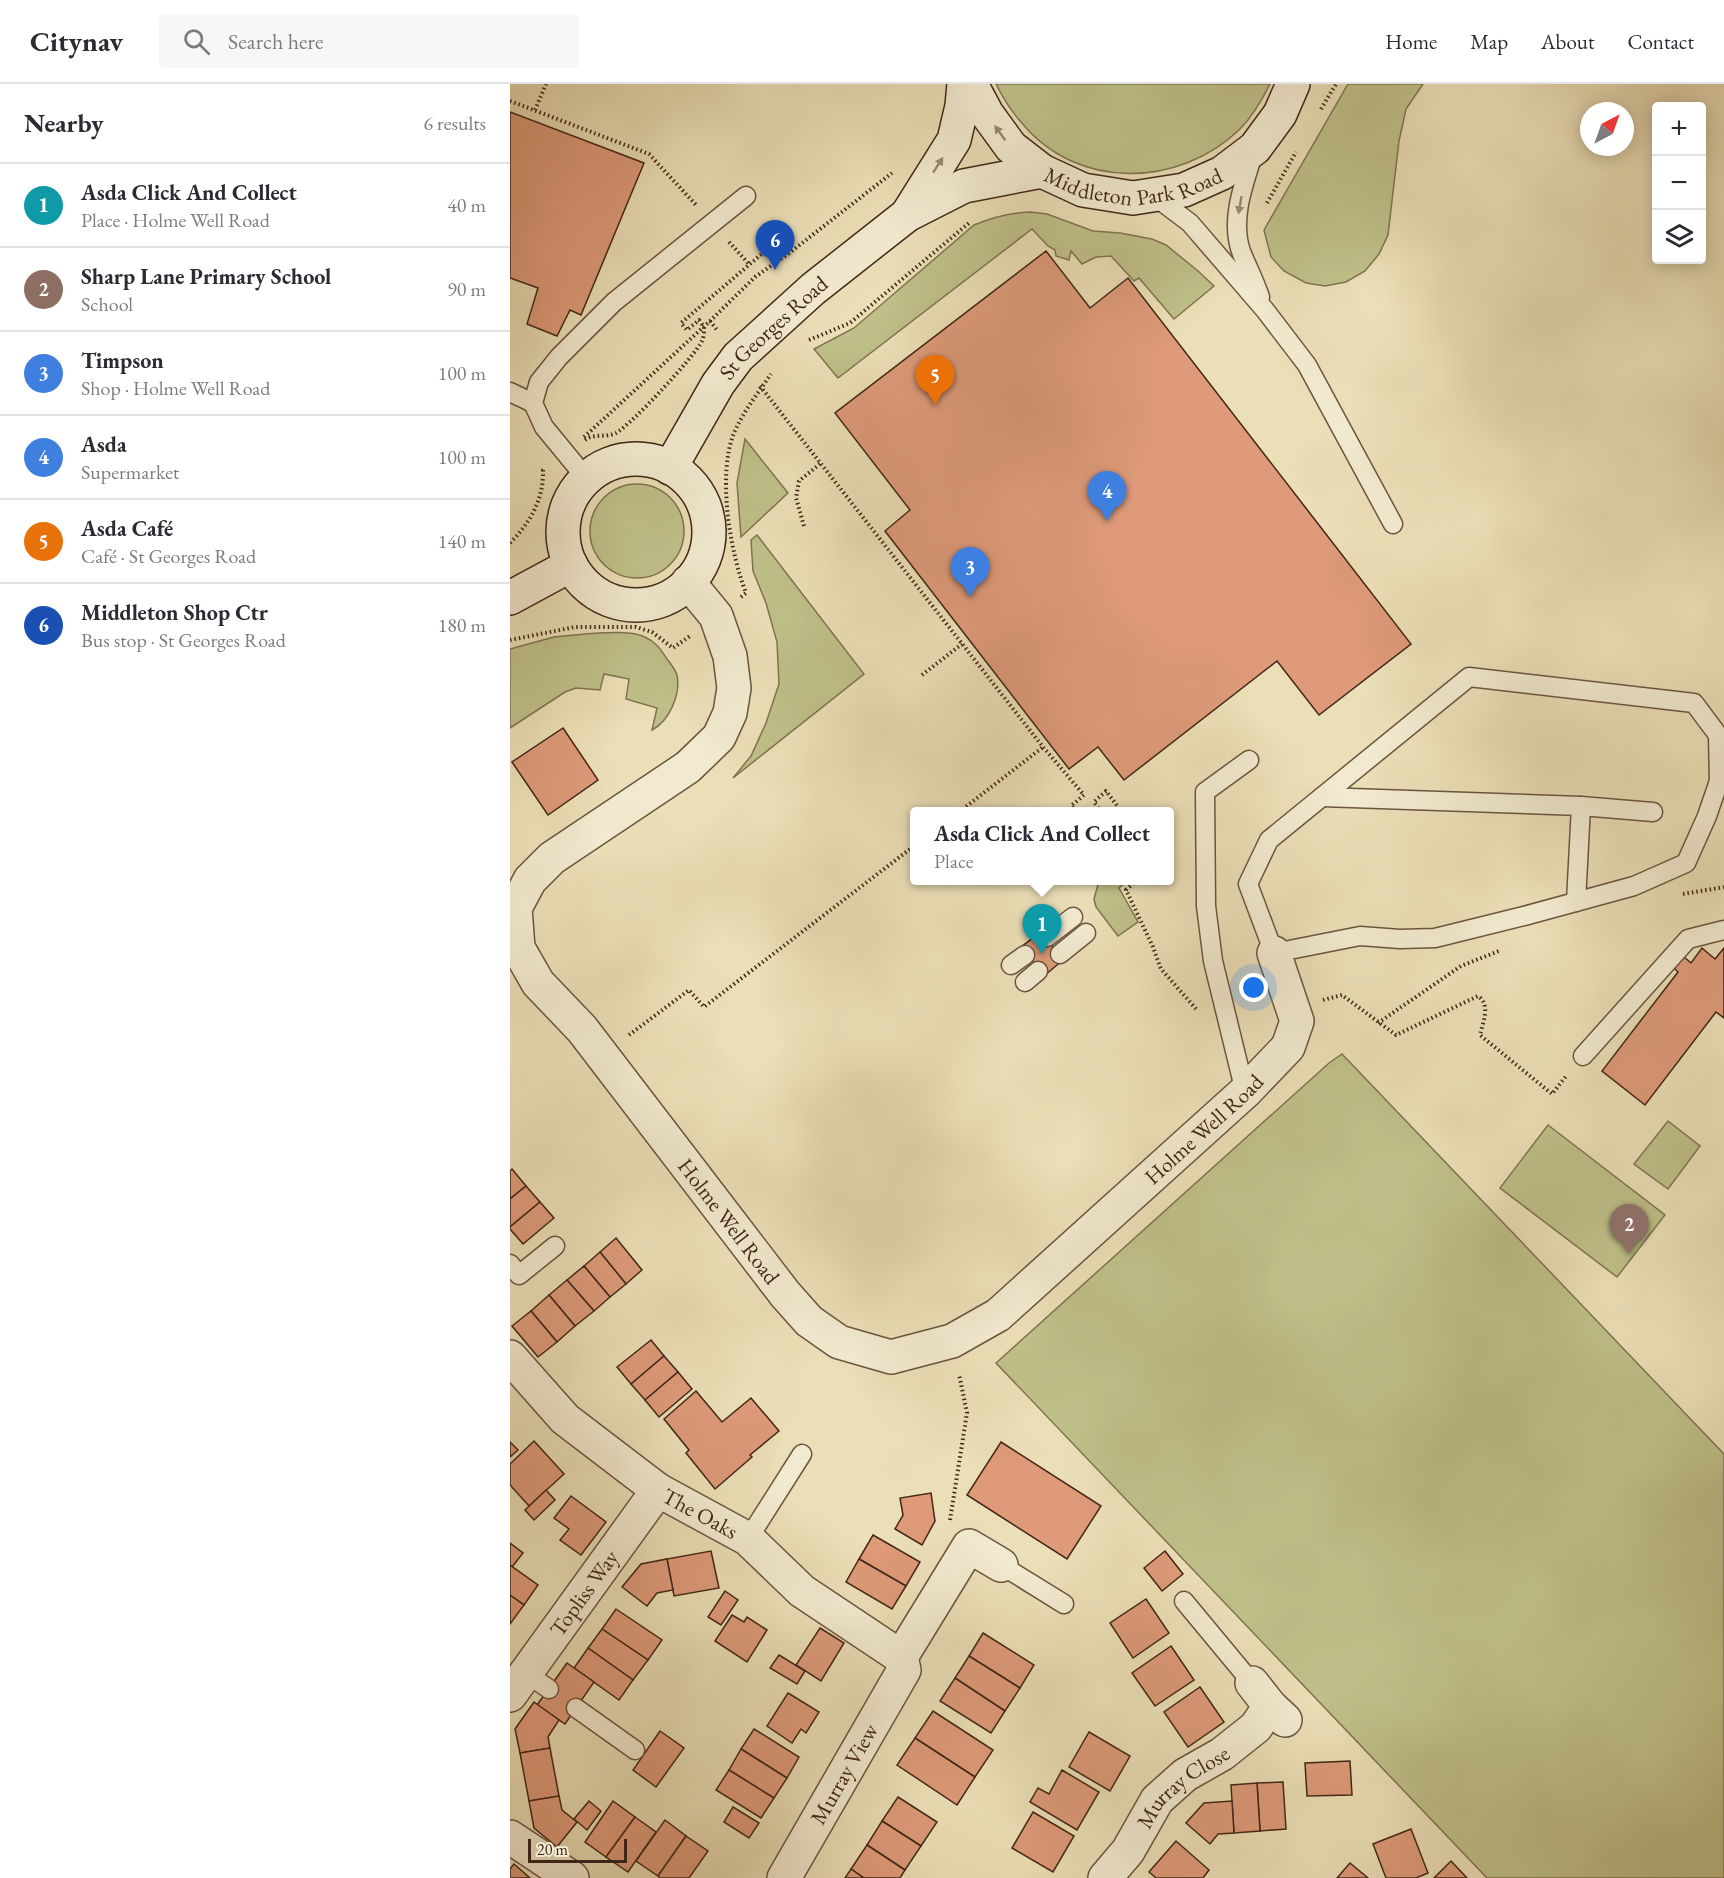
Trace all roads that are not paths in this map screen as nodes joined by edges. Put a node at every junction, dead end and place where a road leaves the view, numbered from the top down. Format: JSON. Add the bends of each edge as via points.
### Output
{"nodes":[{"id":1,"x":964,"y":84,"type":"edge"},
{"id":2,"x":971,"y":84,"type":"edge"},
{"id":3,"x":1293,"y":84,"type":"edge"},
{"id":4,"x":1255,"y":148,"type":"junction"},
{"id":5,"x":1042,"y":171,"type":"junction"},
{"id":6,"x":1153,"y":195,"type":"junction"},
{"id":7,"x":746,"y":196,"type":"dead end"},
{"id":8,"x":907,"y":215,"type":"junction"},
{"id":9,"x":1265,"y":310,"type":"junction"},
{"id":10,"x":510,"y":392,"type":"edge"},
{"id":11,"x":533,"y":403,"type":"junction"},
{"id":12,"x":670,"y":468,"type":"junction"},
{"id":13,"x":586,"y":478,"type":"junction"},
{"id":14,"x":1393,"y":524,"type":"dead end"},
{"id":15,"x":572,"y":565,"type":"junction"},
{"id":16,"x":688,"y":582,"type":"junction"},
{"id":17,"x":510,"y":598,"type":"edge"},
{"id":18,"x":1249,"y":760,"type":"dead end"},
{"id":19,"x":1322,"y":797,"type":"junction"},
{"id":20,"x":1581,"y":806,"type":"junction"},
{"id":21,"x":1653,"y":812,"type":"dead end"},
{"id":22,"x":1576,"y":902,"type":"junction"},
{"id":23,"x":1073,"y":917,"type":"dead end"},
{"id":24,"x":1724,"y":930,"type":"edge"},
{"id":25,"x":1086,"y":933,"type":"dead end"},
{"id":26,"x":1047,"y":937,"type":"dead end"},
{"id":27,"x":1274,"y":953,"type":"junction"},
{"id":28,"x":1060,"y":954,"type":"dead end"},
{"id":29,"x":1583,"y":1056,"type":"road end"},
{"id":30,"x":1245,"y":1092,"type":"junction"},
{"id":31,"x":555,"y":1246,"type":"dead end"},
{"id":32,"x":510,"y":1264,"type":"edge"},
{"id":33,"x":510,"y":1357,"type":"edge"},
{"id":34,"x":802,"y":1454,"type":"dead end"},
{"id":35,"x":658,"y":1490,"type":"junction"},
{"id":36,"x":748,"y":1539,"type":"junction"},
{"id":37,"x":1001,"y":1565,"type":"joint"},
{"id":38,"x":1184,"y":1601,"type":"dead end"},
{"id":39,"x":1064,"y":1604,"type":"dead end"},
{"id":40,"x":903,"y":1664,"type":"junction"},
{"id":41,"x":528,"y":1685,"type":"edge"},
{"id":42,"x":1269,"y":1703,"type":"joint"},
{"id":43,"x":576,"y":1708,"type":"dead end"},
{"id":44,"x":635,"y":1750,"type":"dead end"},
{"id":45,"x":510,"y":1837,"type":"edge"},
{"id":46,"x":572,"y":1878,"type":"edge"},
{"id":47,"x":784,"y":1878,"type":"edge"},
{"id":48,"x":1105,"y":1878,"type":"edge"}],
"edges":[{"from":8,"to":1,"type":"street","name":"St Georges Road","one_way":true,"via":[[954,140]]},
{"from":5,"to":2,"type":"street","name":"Middleton Park Road","one_way":true,"via":[[1011,147]]},
{"from":3,"to":4,"type":"street","name":"Middleton Park Road","via":[[1280,114]]},
{"from":4,"to":6,"type":"street","name":"Middleton Park Road","via":[[1222,173],[1184,190]]},
{"from":4,"to":9,"type":"lane","one_way":true,"via":[[1236,227],[1241,252]]},
{"from":5,"to":6,"type":"street","name":"Middleton Park Road","via":[[1083,190],[1133,198]]},
{"from":5,"to":8,"type":"street","name":"St Georges Road","via":[[964,186]]},
{"from":6,"to":9,"type":"lane","via":[[1190,223]]},
{"from":7,"to":11,"type":"lane","via":[[614,302],[539,382]]},
{"from":8,"to":12,"type":"street","name":"St Georges Road","via":[[813,289],[738,357]]},
{"from":9,"to":14,"type":"lane","via":[[1307,365]]},
{"from":10,"to":11,"type":"lane"},
{"from":11,"to":13,"type":"lane","via":[[544,427]]},
{"from":12,"to":13,"type":"street","via":[[644,459],[626,459]]},
{"from":12,"to":16,"type":"street","via":[[690,484],[707,517],[709,537],[704,557]]},
{"from":13,"to":15,"type":"street","via":[[569,500],[564,518],[566,555]]},
{"from":15,"to":16,"type":"street","via":[[588,587],[624,604],[664,599]]},
{"from":15,"to":17,"type":"street"},
{"from":16,"to":30,"type":"street","name":"Holme Well Road","via":[[716,616],[730,656],[734,688],[730,713],[719,737],[681,773],[552,858],[530,880],[515,908],[518,948],[538,983],[582,1029],[809,1321],[839,1342],[891,1357],[952,1341],[998,1315]]},
{"from":18,"to":30,"type":"lane","via":[[1204,792],[1206,906],[1213,961]]},
{"from":19,"to":20,"type":"lane"},
{"from":19,"to":22,"type":"lane","via":[[1469,677],[1694,703],[1718,735],[1719,781],[1686,863],[1634,886]]},
{"from":19,"to":27,"type":"lane","via":[[1269,840],[1248,884]]},
{"from":20,"to":21,"type":"lane"},
{"from":20,"to":22,"type":"lane"},
{"from":22,"to":27,"type":"lane","via":[[1435,938],[1360,936]]},
{"from":23,"to":26,"type":"lane"},
{"from":24,"to":29,"type":"lane","via":[[1688,939]]},
{"from":25,"to":28,"type":"lane"},
{"from":27,"to":30,"type":"street","name":"Holme Well Road","via":[[1297,1021],[1288,1047]]},
{"from":31,"to":32,"type":"lane","via":[[519,1275]]},
{"from":33,"to":35,"type":"street","name":"The Oaks","via":[[565,1419]]},
{"from":34,"to":36,"type":"lane"},
{"from":35,"to":36,"type":"street","name":"The Oaks"},
{"from":35,"to":41,"type":"street","name":"Topliss Way"},
{"from":36,"to":40,"type":"street","name":"The Oaks","via":[[802,1590]]},
{"from":37,"to":39,"type":"lane"},
{"from":37,"to":40,"type":"street","via":[[959,1539]]},
{"from":38,"to":42,"type":"lane"},
{"from":40,"to":47,"type":"street","name":"Murray View"},
{"from":42,"to":48,"type":"street","name":"Murray Close","via":[[1256,1727],[1222,1754],[1185,1775],[1157,1800],[1128,1851]]},
{"from":43,"to":44,"type":"lane"},
{"from":45,"to":46,"type":"street"}]}
